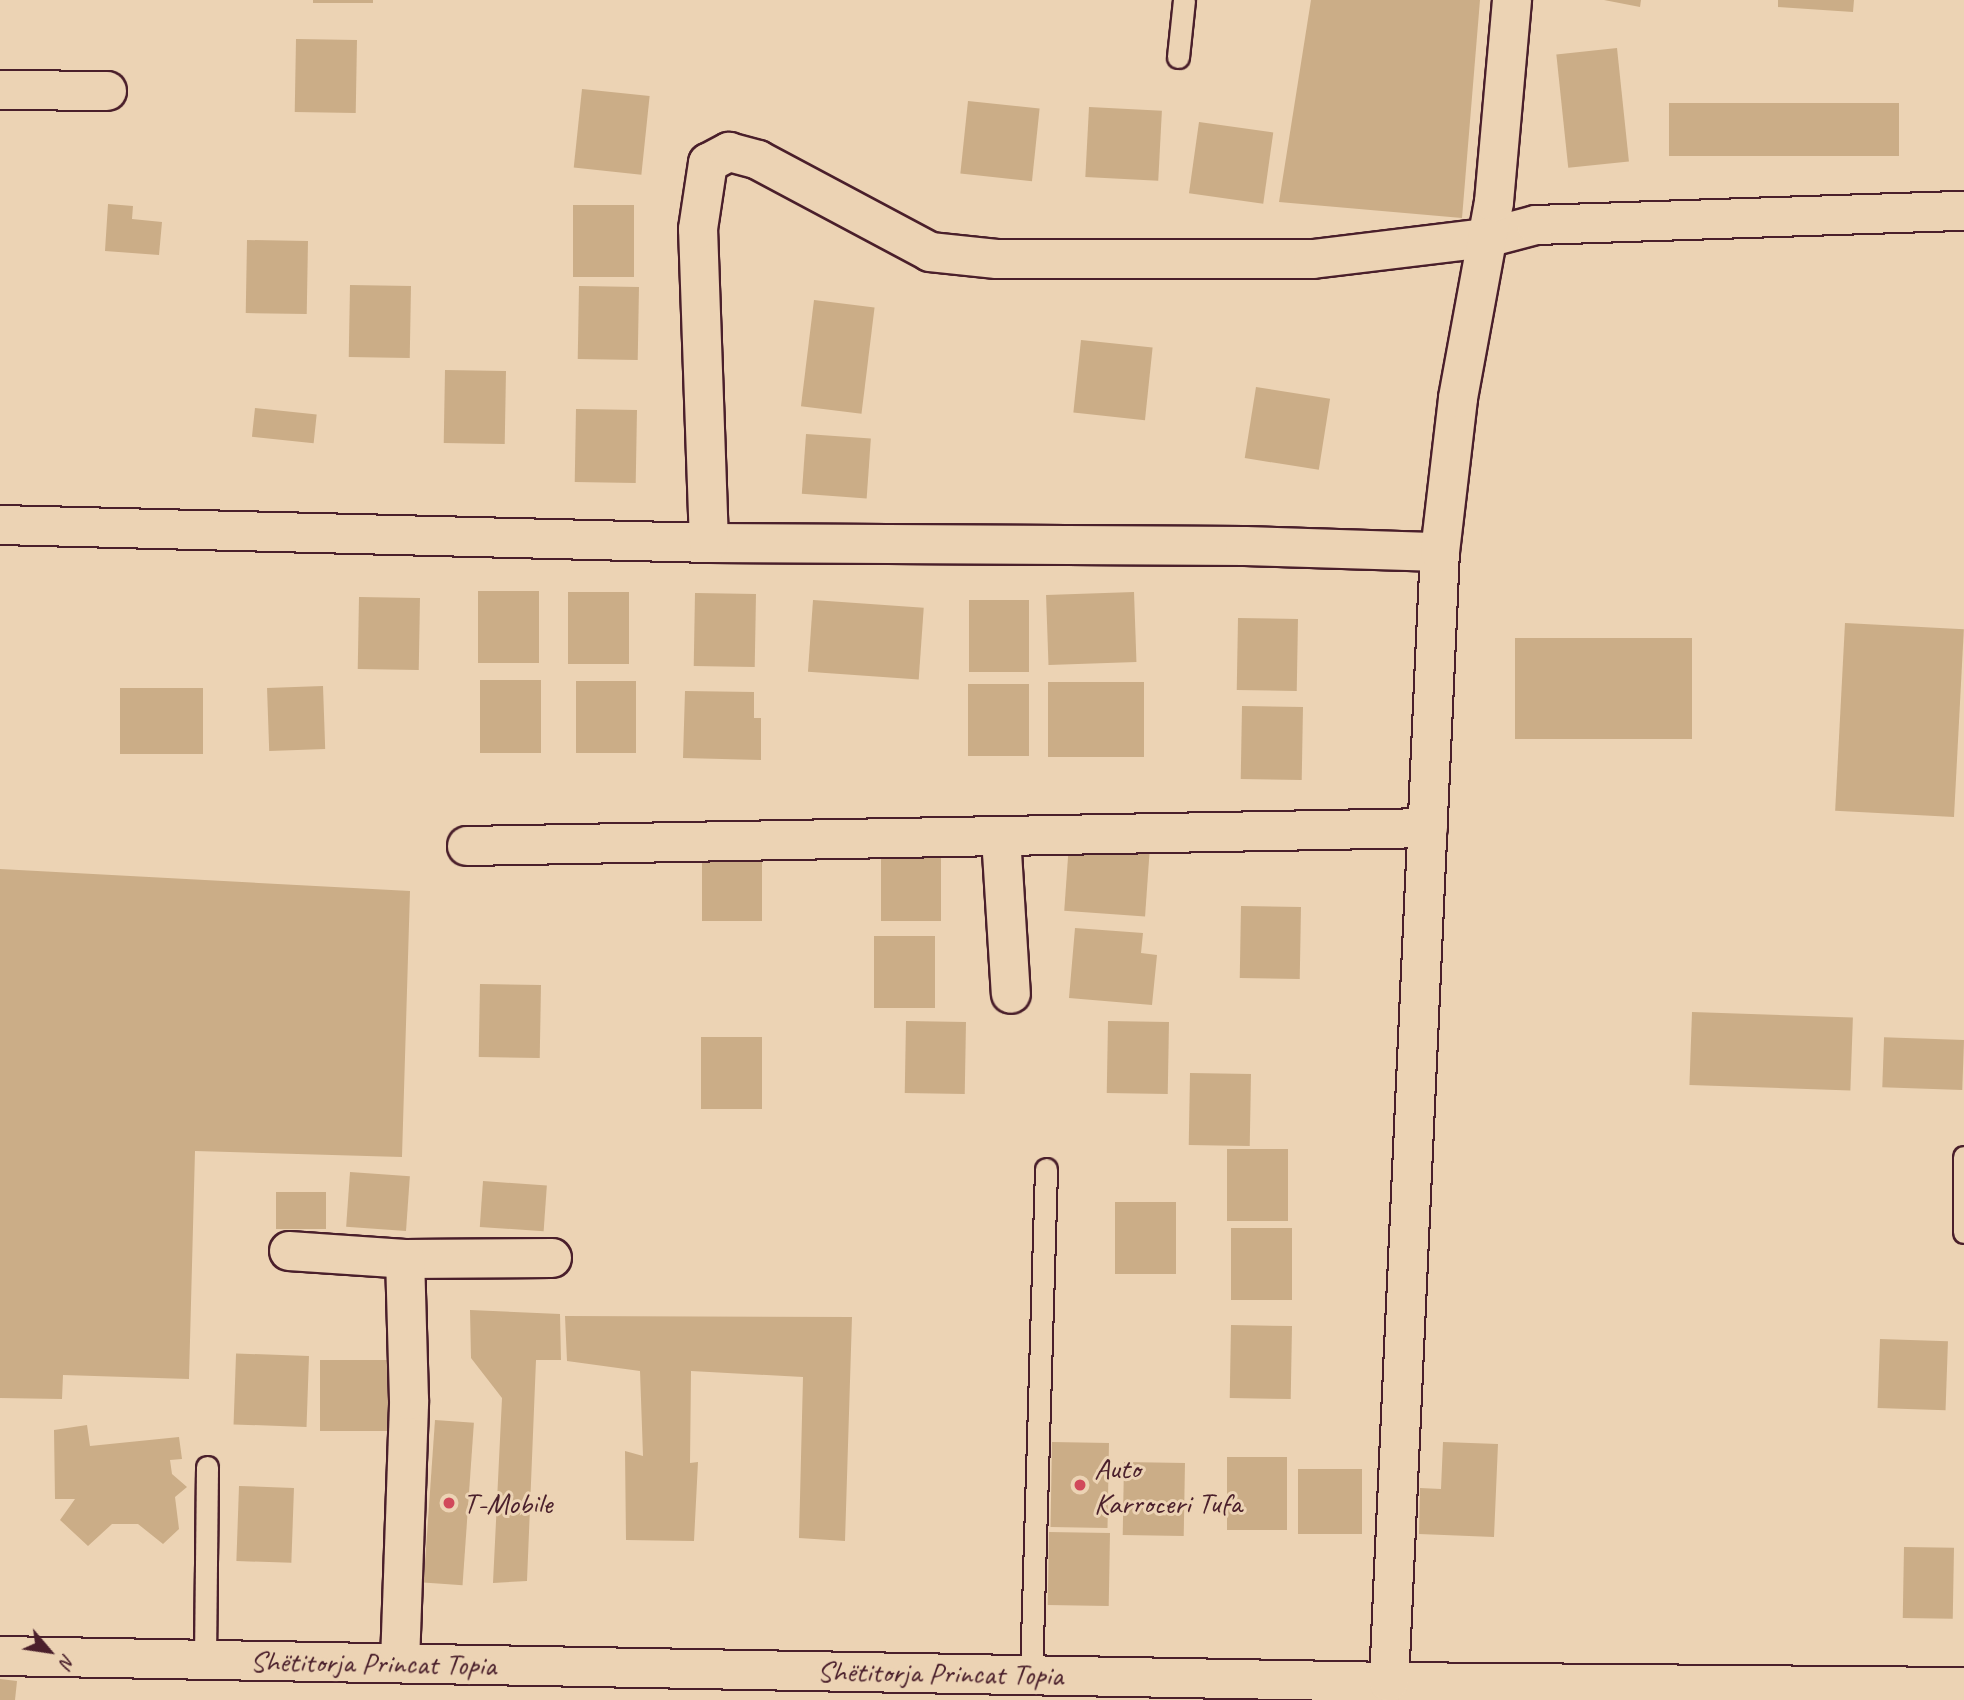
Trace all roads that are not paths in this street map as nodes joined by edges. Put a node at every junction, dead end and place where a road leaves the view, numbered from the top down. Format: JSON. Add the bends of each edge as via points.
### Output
{"nodes":[{"id":1,"x":1184,"y":0,"type":"edge"},
{"id":2,"x":1512,"y":0,"type":"edge"},
{"id":3,"x":1178,"y":57,"type":"dead end"},
{"id":4,"x":0,"y":90,"type":"edge"},
{"id":5,"x":107,"y":91,"type":"dead end"},
{"id":6,"x":1964,"y":211,"type":"edge"},
{"id":7,"x":1487,"y":238,"type":"junction"},
{"id":8,"x":0,"y":525,"type":"edge"},
{"id":9,"x":709,"y":543,"type":"junction"},
{"id":10,"x":1440,"y":552,"type":"junction"},
{"id":11,"x":1428,"y":828,"type":"junction"},
{"id":12,"x":1001,"y":837,"type":"junction"},
{"id":13,"x":467,"y":846,"type":"dead end"},
{"id":14,"x":1011,"y":995,"type":"dead end"},
{"id":15,"x":1964,"y":1157,"type":"edge"},
{"id":16,"x":1046,"y":1169,"type":"dead end"},
{"id":17,"x":1964,"y":1232,"type":"edge"},
{"id":18,"x":289,"y":1251,"type":"dead end"},
{"id":19,"x":551,"y":1258,"type":"dead end"},
{"id":20,"x":405,"y":1259,"type":"junction"},
{"id":21,"x":207,"y":1467,"type":"dead end"},
{"id":22,"x":0,"y":1656,"type":"edge"},
{"id":23,"x":205,"y":1659,"type":"junction"},
{"id":24,"x":400,"y":1663,"type":"junction"},
{"id":25,"x":1031,"y":1675,"type":"junction"},
{"id":26,"x":1389,"y":1682,"type":"junction"},
{"id":27,"x":1964,"y":1686,"type":"edge"},
{"id":28,"x":1754,"y":1692,"type":"edge"}],
"edges":[{"from":1,"to":3,"type":"lane"},
{"from":2,"to":7,"type":"street"},
{"from":4,"to":5,"type":"street"},
{"from":6,"to":7,"type":"street","via":[[1536,225]]},
{"from":7,"to":9,"type":"street","via":[[1313,259],[996,259],[930,252],[758,160],[729,152],[708,163],[698,229]]},
{"from":7,"to":10,"type":"street","via":[[1458,398]]},
{"from":8,"to":9,"type":"street"},
{"from":9,"to":10,"type":"street"},
{"from":10,"to":11,"type":"street"},
{"from":11,"to":12,"type":"street"},
{"from":11,"to":26,"type":"street"},
{"from":12,"to":13,"type":"street"},
{"from":12,"to":14,"type":"street"},
{"from":15,"to":17,"type":"lane"},
{"from":16,"to":25,"type":"lane"},
{"from":18,"to":20,"type":"street"},
{"from":19,"to":20,"type":"street"},
{"from":20,"to":24,"type":"street","via":[[409,1400]]},
{"from":21,"to":23,"type":"lane"},
{"from":22,"to":23,"type":"street","name":"Shëtitorja Princat Topia"},
{"from":23,"to":24,"type":"street","name":"Shëtitorja Princat Topia"},
{"from":24,"to":25,"type":"street","name":"Shëtitorja Princat Topia"},
{"from":25,"to":26,"type":"street","name":"Shëtitorja Princat Topia"},
{"from":26,"to":28,"type":"street","name":"Shëtitorja Princat Topia"},
{"from":27,"to":28,"type":"street","name":"Shëtitorja Princat Topia"}]}
